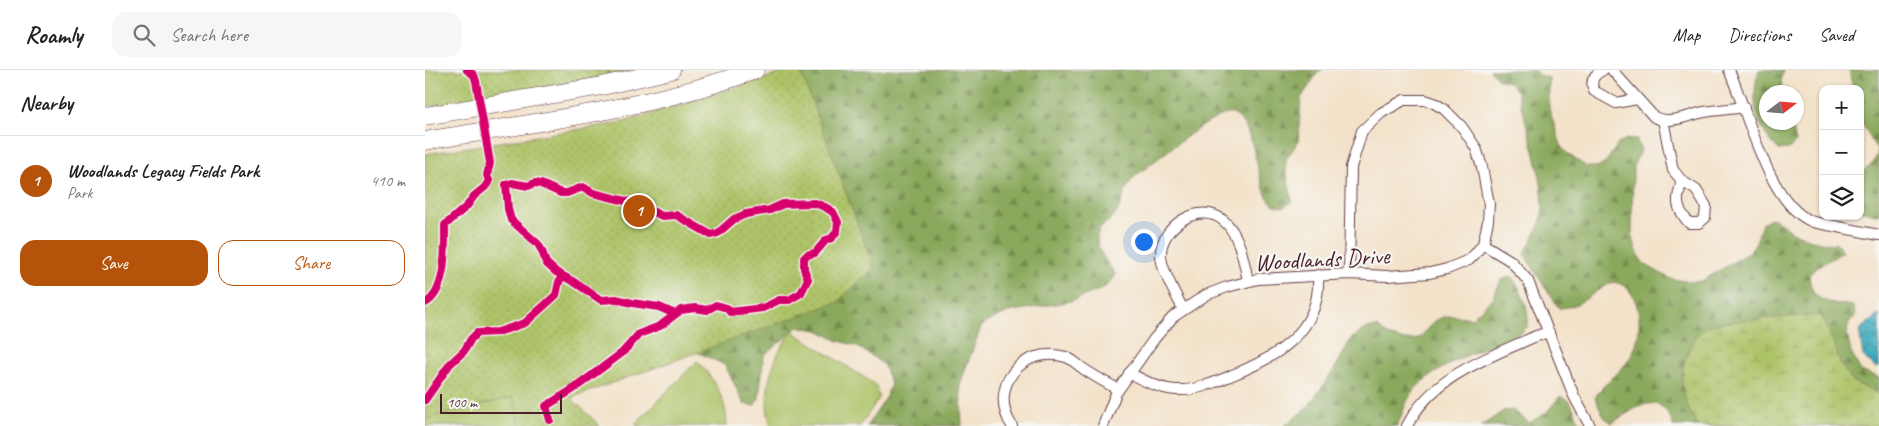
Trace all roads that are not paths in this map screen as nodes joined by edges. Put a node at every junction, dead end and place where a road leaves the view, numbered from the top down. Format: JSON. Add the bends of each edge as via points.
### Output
{"nodes":[{"id":1,"x":671,"y":70,"type":"edge"},
{"id":2,"x":755,"y":70,"type":"edge"},
{"id":3,"x":1603,"y":70,"type":"edge"},
{"id":4,"x":1612,"y":70,"type":"edge"},
{"id":5,"x":1729,"y":70,"type":"edge"},
{"id":6,"x":1740,"y":70,"type":"edge"},
{"id":7,"x":1735,"y":83,"type":"junction"},
{"id":8,"x":1637,"y":99,"type":"junction"},
{"id":9,"x":1744,"y":107,"type":"junction"},
{"id":10,"x":425,"y":116,"type":"edge"},
{"id":11,"x":1663,"y":120,"type":"junction"},
{"id":12,"x":425,"y":141,"type":"edge"},
{"id":13,"x":1682,"y":181,"type":"dead end"},
{"id":14,"x":1879,"y":235,"type":"edge"},
{"id":15,"x":1483,"y":244,"type":"junction"},
{"id":16,"x":1349,"y":274,"type":"junction"},
{"id":17,"x":1318,"y":275,"type":"junction"},
{"id":18,"x":1248,"y":281,"type":"junction"},
{"id":19,"x":1183,"y":310,"type":"junction"},
{"id":20,"x":1549,"y":332,"type":"junction"},
{"id":21,"x":1129,"y":373,"type":"junction"},
{"id":22,"x":1118,"y":389,"type":"junction"},
{"id":23,"x":1012,"y":426,"type":"edge"},
{"id":24,"x":1103,"y":426,"type":"edge"},
{"id":25,"x":1407,"y":426,"type":"edge"},
{"id":26,"x":1590,"y":426,"type":"edge"}],
"edges":[{"from":1,"to":10,"type":"highway","via":[[602,86]]},
{"from":2,"to":12,"type":"highway","via":[[697,90],[639,104]]},
{"from":3,"to":8,"type":"street","via":[[1592,80],[1594,91],[1616,103]]},
{"from":4,"to":8,"type":"street"},
{"from":5,"to":7,"type":"street"},
{"from":6,"to":7,"type":"street"},
{"from":7,"to":9,"type":"street"},
{"from":8,"to":11,"type":"street","via":[[1654,117]]},
{"from":9,"to":11,"type":"street"},
{"from":9,"to":14,"type":"street","via":[[1769,176],[1795,212],[1813,222]]},
{"from":11,"to":13,"type":"street","via":[[1673,170]]},
{"from":15,"to":16,"type":"street","name":"Woodlands Drive","via":[[1469,260],[1430,273]]},
{"from":15,"to":16,"type":"street","via":[[1489,204],[1483,167],[1476,148],[1444,109],[1425,100],[1404,100],[1370,122],[1362,131],[1357,145],[1351,167]]},
{"from":15,"to":20,"type":"street","via":[[1521,271]]},
{"from":16,"to":17,"type":"street","name":"Woodlands Drive"},
{"from":17,"to":18,"type":"street","name":"Woodlands Drive"},
{"from":17,"to":21,"type":"street","via":[[1318,301],[1312,315],[1296,337],[1260,364],[1221,380],[1180,390],[1154,385]]},
{"from":18,"to":19,"type":"street","name":"Woodlands Drive","via":[[1206,295]]},
{"from":18,"to":19,"type":"street","via":[[1236,239],[1225,222],[1212,215],[1197,214],[1185,218],[1173,227],[1161,248],[1163,267]]},
{"from":19,"to":21,"type":"street","name":"Woodlands Drive"},
{"from":20,"to":25,"type":"street","via":[[1458,372],[1430,394]]},
{"from":20,"to":26,"type":"street","via":[[1574,396]]},
{"from":21,"to":22,"type":"street","name":"Woodlands Drive"},
{"from":22,"to":23,"type":"street","via":[[1069,357],[1056,354],[1025,360],[1005,384],[1004,405]]},
{"from":22,"to":24,"type":"street","name":"Woodlands Drive"}]}
